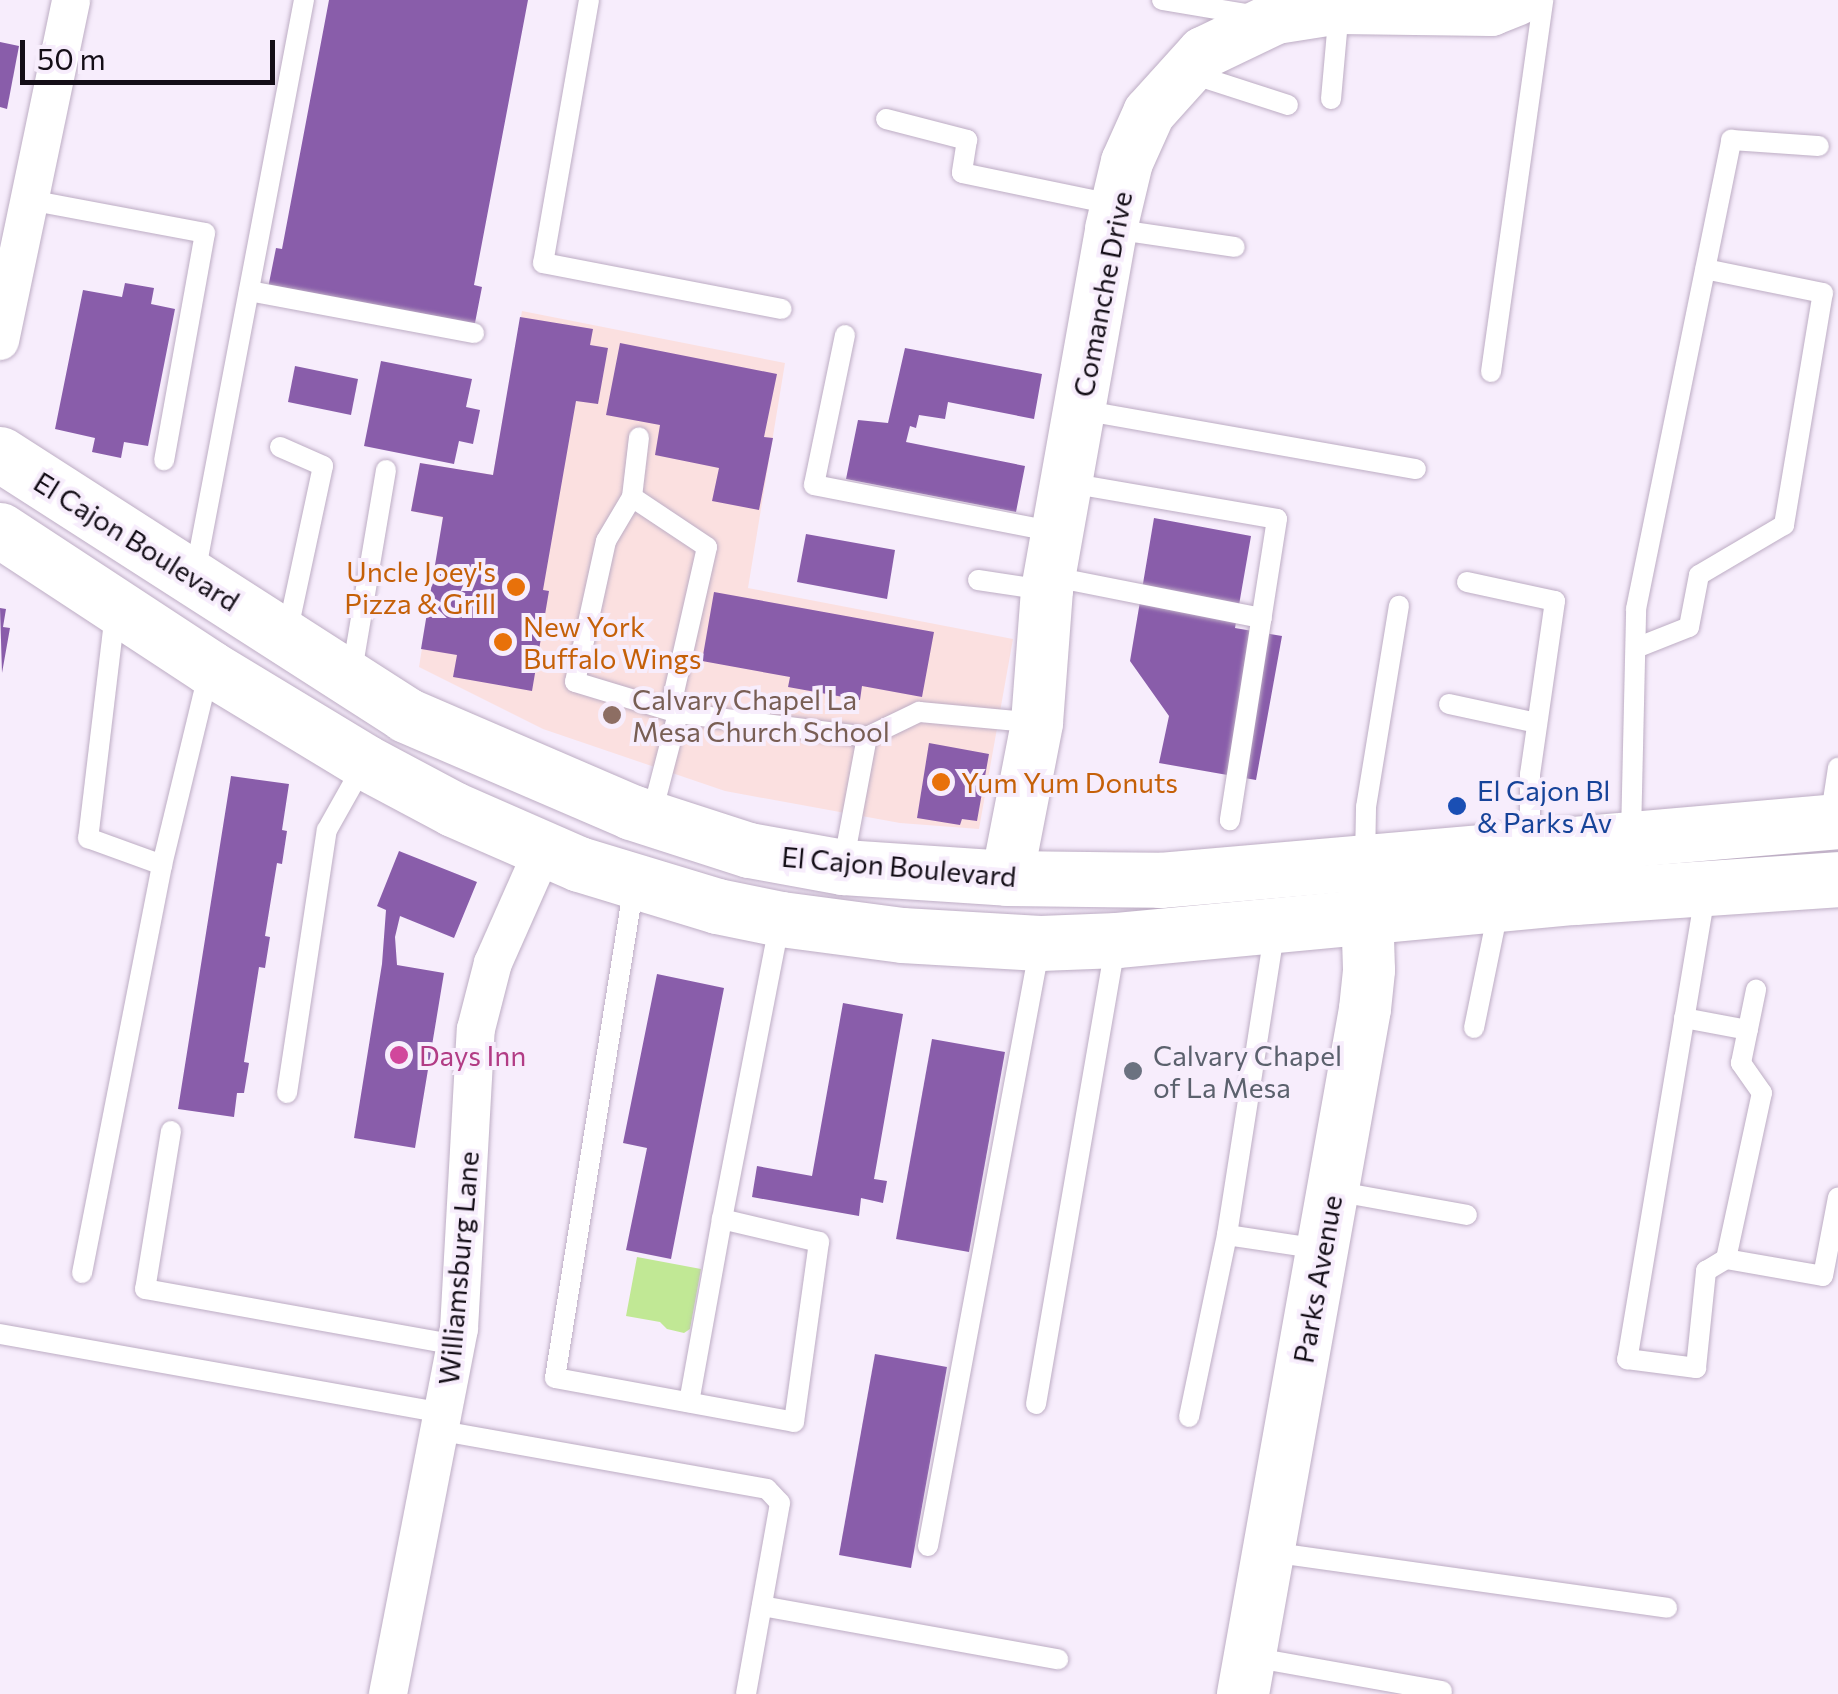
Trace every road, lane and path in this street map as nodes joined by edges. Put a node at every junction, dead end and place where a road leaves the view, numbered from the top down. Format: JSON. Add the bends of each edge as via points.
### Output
{"nodes":[{"id":1,"x":71,"y":0,"type":"edge"},
{"id":2,"x":304,"y":0,"type":"edge"},
{"id":3,"x":589,"y":0,"type":"edge"},
{"id":4,"x":1162,"y":0,"type":"edge"},
{"id":5,"x":1516,"y":0,"type":"edge"},
{"id":6,"x":1544,"y":0,"type":"edge"},
{"id":7,"x":1339,"y":8,"type":"junction"},
{"id":8,"x":1276,"y":18,"type":"junction"},
{"id":9,"x":1183,"y":71,"type":"junction"},
{"id":10,"x":1332,"y":99,"type":"dead end"},
{"id":11,"x":1288,"y":105,"type":"dead end"},
{"id":12,"x":886,"y":118,"type":"dead end"},
{"id":13,"x":1819,"y":146,"type":"dead end"},
{"id":14,"x":29,"y":200,"type":"junction"},
{"id":15,"x":1114,"y":217,"type":"junction"},
{"id":16,"x":10,"y":244,"type":"edge"},
{"id":17,"x":1235,"y":247,"type":"dead end"},
{"id":18,"x":1705,"y":269,"type":"junction"},
{"id":19,"x":249,"y":291,"type":"junction"},
{"id":20,"x":782,"y":309,"type":"dead end"},
{"id":21,"x":474,"y":333,"type":"dead end"},
{"id":22,"x":845,"y":335,"type":"dead end"},
{"id":23,"x":0,"y":341,"type":"edge"},
{"id":24,"x":1491,"y":372,"type":"dead end"},
{"id":25,"x":1081,"y":410,"type":"junction"},
{"id":26,"x":639,"y":436,"type":"dead end"},
{"id":27,"x":280,"y":447,"type":"dead end"},
{"id":28,"x":0,"y":454,"type":"edge"},
{"id":29,"x":164,"y":460,"type":"dead end"},
{"id":30,"x":1416,"y":469,"type":"dead end"},
{"id":31,"x":386,"y":470,"type":"dead end"},
{"id":32,"x":1067,"y":482,"type":"junction"},
{"id":33,"x":632,"y":496,"type":"junction"},
{"id":34,"x":0,"y":530,"type":"edge"},
{"id":35,"x":1051,"y":566,"type":"junction"},
{"id":36,"x":195,"y":576,"type":"junction"},
{"id":37,"x":978,"y":580,"type":"dead end"},
{"id":38,"x":1468,"y":582,"type":"dead end"},
{"id":39,"x":116,"y":606,"type":"junction"},
{"id":40,"x":1399,"y":606,"type":"dead end"},
{"id":41,"x":1262,"y":618,"type":"junction"},
{"id":42,"x":286,"y":636,"type":"junction"},
{"id":43,"x":1636,"y":648,"type":"junction"},
{"id":44,"x":210,"y":668,"type":"junction"},
{"id":45,"x":351,"y":679,"type":"junction"},
{"id":46,"x":1449,"y":704,"type":"dead end"},
{"id":47,"x":674,"y":712,"type":"junction"},
{"id":48,"x":1037,"y":723,"type":"junction"},
{"id":49,"x":1537,"y":723,"type":"junction"},
{"id":50,"x":867,"y":738,"type":"junction"},
{"id":51,"x":364,"y":762,"type":"junction"},
{"id":52,"x":1838,"y":768,"type":"edge"},
{"id":53,"x":651,"y":820,"type":"junction"},
{"id":54,"x":1230,"y":820,"type":"dead end"},
{"id":55,"x":1834,"y":822,"type":"edge"},
{"id":56,"x":1631,"y":838,"type":"junction"},
{"id":57,"x":1530,"y":847,"type":"junction"},
{"id":58,"x":543,"y":850,"type":"junction"},
{"id":59,"x":1365,"y":862,"type":"junction"},
{"id":60,"x":162,"y":866,"type":"junction"},
{"id":61,"x":843,"y":867,"type":"junction"},
{"id":62,"x":1007,"y":878,"type":"junction"},
{"id":63,"x":1838,"y":879,"type":"edge"},
{"id":64,"x":634,"y":882,"type":"junction"},
{"id":65,"x":1706,"y":887,"type":"junction"},
{"id":66,"x":1499,"y":904,"type":"junction"},
{"id":67,"x":1368,"y":918,"type":"junction"},
{"id":68,"x":781,"y":919,"type":"junction"},
{"id":69,"x":1275,"y":927,"type":"junction"},
{"id":70,"x":1117,"y":940,"type":"junction"},
{"id":71,"x":1040,"y":943,"type":"junction"},
{"id":72,"x":1756,"y":990,"type":"dead end"},
{"id":73,"x":1684,"y":1018,"type":"junction"},
{"id":74,"x":1474,"y":1028,"type":"dead end"},
{"id":75,"x":1748,"y":1030,"type":"junction"},
{"id":76,"x":286,"y":1093,"type":"dead end"},
{"id":77,"x":171,"y":1131,"type":"dead end"},
{"id":78,"x":1332,"y":1191,"type":"junction"},
{"id":79,"x":1838,"y":1196,"type":"edge"},
{"id":80,"x":1467,"y":1214,"type":"dead end"},
{"id":81,"x":722,"y":1219,"type":"junction"},
{"id":82,"x":1227,"y":1236,"type":"junction"},
{"id":83,"x":1323,"y":1249,"type":"junction"},
{"id":84,"x":1726,"y":1259,"type":"junction"},
{"id":85,"x":82,"y":1273,"type":"dead end"},
{"id":86,"x":0,"y":1334,"type":"edge"},
{"id":87,"x":456,"y":1345,"type":"junction"},
{"id":88,"x":689,"y":1402,"type":"junction"},
{"id":89,"x":1036,"y":1404,"type":"dead end"},
{"id":90,"x":1190,"y":1417,"type":"dead end"},
{"id":91,"x":443,"y":1422,"type":"junction"},
{"id":92,"x":928,"y":1546,"type":"dead end"},
{"id":93,"x":1268,"y":1552,"type":"junction"},
{"id":94,"x":762,"y":1606,"type":"junction"},
{"id":95,"x":1667,"y":1608,"type":"dead end"},
{"id":96,"x":1058,"y":1659,"type":"dead end"},
{"id":97,"x":1246,"y":1675,"type":"edge"},
{"id":98,"x":1442,"y":1691,"type":"dead end"},
{"id":99,"x":388,"y":1694,"type":"edge"},
{"id":100,"x":746,"y":1694,"type":"edge"}],
"edges":[{"from":1,"to":14,"type":"street"},
{"from":2,"to":19,"type":"lane"},
{"from":3,"to":20,"type":"lane","via":[[542,263]]},
{"from":4,"to":8,"type":"lane"},
{"from":5,"to":7,"type":"street","name":"Comanche Drive","via":[[1491,10]]},
{"from":6,"to":24,"type":"lane"},
{"from":7,"to":8,"type":"street","name":"Comanche Drive"},
{"from":7,"to":10,"type":"lane"},
{"from":8,"to":9,"type":"street","name":"Comanche Drive","via":[[1226,38]]},
{"from":9,"to":11,"type":"lane"},
{"from":9,"to":15,"type":"street","name":"Comanche Drive","via":[[1137,136]]},
{"from":12,"to":15,"type":"lane","via":[[967,140],[962,173]]},
{"from":13,"to":18,"type":"lane","via":[[1732,140]]},
{"from":14,"to":16,"type":"street"},
{"from":14,"to":29,"type":"lane","via":[[205,233]]},
{"from":15,"to":17,"type":"lane"},
{"from":15,"to":25,"type":"street","name":"Comanche Drive"},
{"from":16,"to":23,"type":"street"},
{"from":18,"to":43,"type":"lane","via":[[1636,609]]},
{"from":18,"to":43,"type":"lane","via":[[1823,292],[1784,524],[1699,574],[1689,627]]},
{"from":19,"to":21,"type":"lane"},
{"from":19,"to":36,"type":"lane"},
{"from":22,"to":35,"type":"lane","via":[[814,485]]},
{"from":25,"to":30,"type":"lane"},
{"from":25,"to":32,"type":"street","name":"Comanche Drive"},
{"from":26,"to":33,"type":"lane"},
{"from":27,"to":42,"type":"lane","via":[[323,466]]},
{"from":28,"to":36,"type":"main road","name":"El Cajon Boulevard"},
{"from":31,"to":45,"type":"lane"},
{"from":32,"to":35,"type":"street","name":"Comanche Drive"},
{"from":32,"to":41,"type":"lane","via":[[1277,518]]},
{"from":33,"to":47,"type":"lane","via":[[707,547]]},
{"from":33,"to":47,"type":"lane","via":[[606,541],[575,682]]},
{"from":34,"to":39,"type":"main road"},
{"from":35,"to":37,"type":"lane"},
{"from":35,"to":41,"type":"lane"},
{"from":35,"to":48,"type":"street","name":"Comanche Drive"},
{"from":36,"to":42,"type":"main road","name":"El Cajon Boulevard"},
{"from":38,"to":49,"type":"lane","via":[[1554,601]]},
{"from":39,"to":44,"type":"main road"},
{"from":39,"to":60,"type":"lane","via":[[88,838]]},
{"from":40,"to":59,"type":"lane","via":[[1366,807]]},
{"from":41,"to":54,"type":"lane"},
{"from":42,"to":45,"type":"main road","name":"El Cajon Boulevard"},
{"from":43,"to":56,"type":"lane"},
{"from":44,"to":51,"type":"main road"},
{"from":44,"to":60,"type":"lane"},
{"from":45,"to":53,"type":"main road","name":"El Cajon Boulevard","via":[[406,715]]},
{"from":46,"to":49,"type":"lane"},
{"from":47,"to":50,"type":"lane"},
{"from":47,"to":53,"type":"lane"},
{"from":48,"to":50,"type":"lane","via":[[919,712]]},
{"from":48,"to":62,"type":"street","name":"Comanche Drive"},
{"from":49,"to":57,"type":"lane"},
{"from":50,"to":61,"type":"lane"},
{"from":51,"to":58,"type":"main road"},
{"from":51,"to":76,"type":"lane","via":[[328,830]]},
{"from":52,"to":55,"type":"lane"},
{"from":53,"to":58,"type":"main road","via":[[566,836]]},
{"from":53,"to":61,"type":"main road","name":"El Cajon Boulevard","via":[[749,850]]},
{"from":55,"to":56,"type":"main road","name":"El Cajon Boulevard"},
{"from":56,"to":57,"type":"main road","name":"El Cajon Boulevard"},
{"from":57,"to":59,"type":"main road","name":"El Cajon Boulevard"},
{"from":58,"to":64,"type":"main road"},
{"from":58,"to":87,"type":"street","name":"Williamsburg Lane","via":[[493,963],[476,1030]]},
{"from":59,"to":62,"type":"main road","name":"El Cajon Boulevard","via":[[1160,880]]},
{"from":59,"to":67,"type":"street","name":"Parks Avenue"},
{"from":60,"to":85,"type":"lane"},
{"from":61,"to":62,"type":"main road","name":"El Cajon Boulevard"},
{"from":63,"to":65,"type":"main road"},
{"from":64,"to":68,"type":"main road"},
{"from":64,"to":88,"type":"lane","via":[[555,1378]]},
{"from":65,"to":66,"type":"main road"},
{"from":65,"to":73,"type":"lane"},
{"from":66,"to":67,"type":"main road"},
{"from":66,"to":74,"type":"lane"},
{"from":67,"to":69,"type":"main road"},
{"from":67,"to":78,"type":"street","name":"Parks Avenue","via":[[1365,1009]]},
{"from":68,"to":71,"type":"main road"},
{"from":68,"to":81,"type":"lane"},
{"from":69,"to":70,"type":"main road"},
{"from":69,"to":82,"type":"lane"},
{"from":70,"to":71,"type":"main road"},
{"from":70,"to":89,"type":"lane"},
{"from":71,"to":92,"type":"lane"},
{"from":72,"to":75,"type":"lane"},
{"from":73,"to":75,"type":"lane"},
{"from":73,"to":84,"type":"lane","via":[[1627,1359],[1696,1368],[1706,1271]]},
{"from":75,"to":84,"type":"lane","via":[[1741,1063],[1762,1093]]},
{"from":77,"to":87,"type":"lane","via":[[144,1289]]},
{"from":78,"to":80,"type":"lane"},
{"from":78,"to":83,"type":"street","name":"Parks Avenue"},
{"from":79,"to":84,"type":"lane","via":[[1824,1276]]},
{"from":81,"to":88,"type":"lane"},
{"from":81,"to":88,"type":"lane","via":[[819,1242],[794,1422]]},
{"from":82,"to":83,"type":"lane"},
{"from":82,"to":90,"type":"lane"},
{"from":83,"to":93,"type":"street","name":"Parks Avenue"},
{"from":86,"to":91,"type":"lane"},
{"from":87,"to":91,"type":"street","name":"Williamsburg Lane"},
{"from":91,"to":94,"type":"lane","via":[[767,1488],[780,1503]]},
{"from":91,"to":99,"type":"street","name":"Williamsburg Lane"},
{"from":93,"to":95,"type":"lane"},
{"from":93,"to":97,"type":"street","name":"Parks Avenue"},
{"from":94,"to":96,"type":"lane"},
{"from":94,"to":100,"type":"lane"},
{"from":97,"to":98,"type":"lane"}]}
